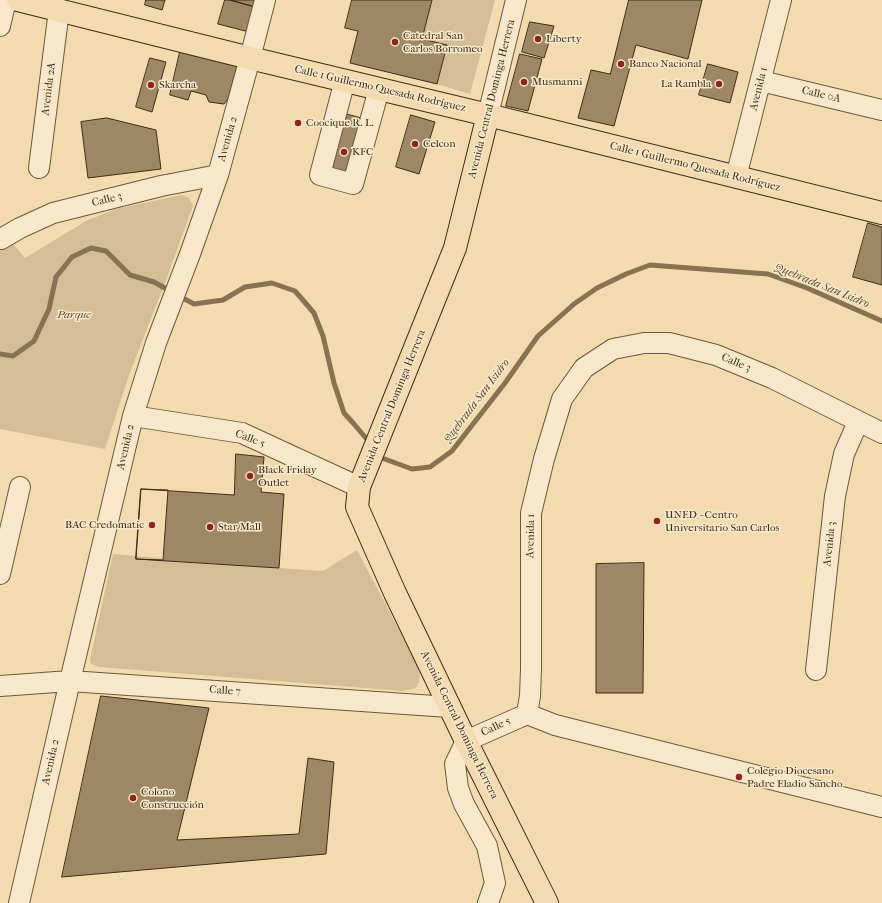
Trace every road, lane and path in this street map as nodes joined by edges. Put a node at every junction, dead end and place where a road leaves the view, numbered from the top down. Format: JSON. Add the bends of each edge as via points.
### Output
{"nodes":[{"id":1,"x":6,"y":0,"type":"edge"},
{"id":2,"x":18,"y":0,"type":"edge"},
{"id":3,"x":265,"y":0,"type":"edge"},
{"id":4,"x":516,"y":0,"type":"edge"},
{"id":5,"x":781,"y":0,"type":"edge"},
{"id":6,"x":59,"y":10,"type":"junction"},
{"id":7,"x":0,"y":26,"type":"edge"},
{"id":8,"x":250,"y":58,"type":"junction"},
{"id":9,"x":344,"y":80,"type":"junction"},
{"id":10,"x":761,"y":81,"type":"junction"},
{"id":11,"x":379,"y":89,"type":"junction"},
{"id":12,"x":882,"y":110,"type":"edge"},
{"id":13,"x":488,"y":115,"type":"junction"},
{"id":14,"x":39,"y":168,"type":"dead end"},
{"id":15,"x":218,"y":175,"type":"junction"},
{"id":16,"x":736,"y":177,"type":"junction"},
{"id":17,"x":882,"y":213,"type":"edge"},
{"id":18,"x":1,"y":239,"type":"dead end"},
{"id":19,"x":584,"y":368,"type":"joint"},
{"id":20,"x":133,"y":416,"type":"junction"},
{"id":21,"x":858,"y":422,"type":"junction"},
{"id":22,"x":882,"y":433,"type":"edge"},
{"id":23,"x":363,"y":478,"type":"junction"},
{"id":24,"x":20,"y":487,"type":"dead end"},
{"id":25,"x":0,"y":574,"type":"edge"},
{"id":26,"x":816,"y":670,"type":"dead end"},
{"id":27,"x":70,"y":681,"type":"junction"},
{"id":28,"x":0,"y":686,"type":"edge"},
{"id":29,"x":449,"y":707,"type":"junction"},
{"id":30,"x":527,"y":714,"type":"junction"},
{"id":31,"x":466,"y":741,"type":"junction"},
{"id":32,"x":882,"y":807,"type":"edge"},
{"id":33,"x":19,"y":903,"type":"edge"},
{"id":34,"x":488,"y":903,"type":"edge"},
{"id":35,"x":547,"y":903,"type":"edge"}],
"edges":[{"from":1,"to":7,"type":"street"},
{"from":2,"to":6,"type":"main road","name":"Calle 1 Guillermo Quesada Rodríguez"},
{"from":3,"to":8,"type":"street","name":"Avenida 2"},
{"from":4,"to":13,"type":"street","name":"Avenida Central Dominga Herrera"},
{"from":5,"to":10,"type":"street","name":"Avenida 1"},
{"from":6,"to":8,"type":"main road","name":"Calle 1 Guillermo Quesada Rodríguez"},
{"from":6,"to":14,"type":"street","name":"Avenida 2A"},
{"from":8,"to":9,"type":"main road","name":"Calle 1 Guillermo Quesada Rodríguez"},
{"from":8,"to":15,"type":"street","name":"Avenida 2"},
{"from":9,"to":11,"type":"main road","name":"Calle 1 Guillermo Quesada Rodríguez"},
{"from":9,"to":11,"type":"street","via":[[320,175],[353,184]]},
{"from":10,"to":12,"type":"street","name":"Calle 0A"},
{"from":10,"to":16,"type":"street","name":"Avenida 1"},
{"from":11,"to":13,"type":"main road","name":"Calle 1 Guillermo Quesada Rodríguez"},
{"from":13,"to":16,"type":"main road","name":"Calle 1 Guillermo Quesada Rodríguez"},
{"from":13,"to":23,"type":"main road","name":"Avenida Central Dominga Herrera","via":[[456,248]]},
{"from":15,"to":18,"type":"street","name":"Calle 3","via":[[161,186],[53,213]]},
{"from":15,"to":20,"type":"street","name":"Avenida 2","via":[[156,343]]},
{"from":16,"to":17,"type":"main road","name":"Calle 1 Guillermo Quesada Rodríguez"},
{"from":19,"to":21,"type":"street","name":"Calle 3","via":[[613,349],[644,343],[669,343],[716,355],[765,375]]},
{"from":19,"to":30,"type":"street","name":"Avenida 1","via":[[562,399],[531,513],[531,669]]},
{"from":20,"to":23,"type":"street","name":"Calle 5","via":[[242,433]]},
{"from":20,"to":27,"type":"street","name":"Avenida 2"},
{"from":21,"to":22,"type":"street","name":"Calle 3"},
{"from":21,"to":26,"type":"street","name":"Avenida 3","via":[[844,454],[835,496]]},
{"from":23,"to":29,"type":"main road","name":"Avenida Central Dominga Herrera","via":[[357,507]]},
{"from":24,"to":25,"type":"street"},
{"from":27,"to":28,"type":"street","name":"Calle 7"},
{"from":27,"to":29,"type":"street","name":"Calle 7"},
{"from":27,"to":33,"type":"street","name":"Avenida 2"},
{"from":29,"to":31,"type":"main road","name":"Avenida Central Dominga Herrera"},
{"from":30,"to":31,"type":"street","name":"Calle 5"},
{"from":30,"to":32,"type":"street","via":[[555,724]]},
{"from":31,"to":34,"type":"street","via":[[455,764],[458,788],[487,846],[495,883]]},
{"from":31,"to":35,"type":"main road","name":"Avenida Central Dominga Herrera"}]}
